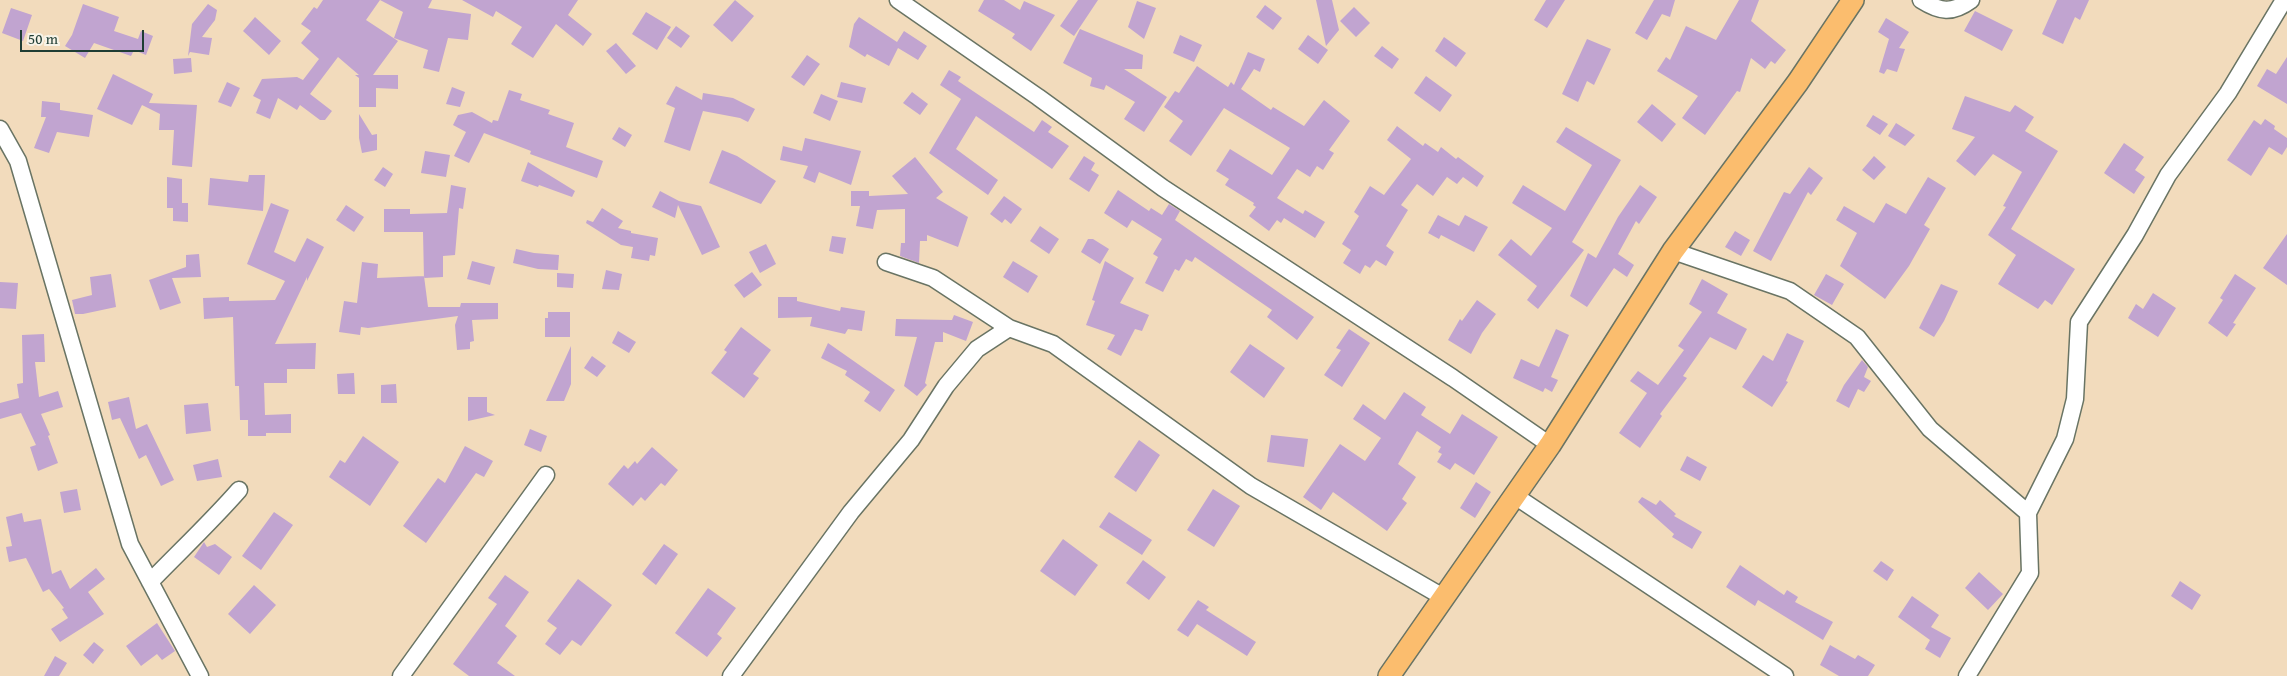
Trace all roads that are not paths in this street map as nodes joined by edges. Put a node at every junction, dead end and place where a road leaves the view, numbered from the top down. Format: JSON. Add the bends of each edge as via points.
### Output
{"nodes":[{"id":1,"x":898,"y":0,"type":"edge"},
{"id":2,"x":1852,"y":0,"type":"edge"},
{"id":3,"x":1921,"y":0,"type":"edge"},
{"id":4,"x":1971,"y":0,"type":"edge"},
{"id":5,"x":2284,"y":0,"type":"edge"},
{"id":6,"x":0,"y":129,"type":"edge"},
{"id":7,"x":1673,"y":251,"type":"junction"},
{"id":8,"x":886,"y":262,"type":"dead end"},
{"id":9,"x":1009,"y":328,"type":"junction"},
{"id":10,"x":1550,"y":445,"type":"junction"},
{"id":11,"x":546,"y":475,"type":"dead end"},
{"id":12,"x":239,"y":490,"type":"dead end"},
{"id":13,"x":1515,"y":496,"type":"junction"},
{"id":14,"x":2028,"y":513,"type":"junction"},
{"id":15,"x":150,"y":582,"type":"junction"},
{"id":16,"x":1444,"y":597,"type":"junction"},
{"id":17,"x":200,"y":676,"type":"edge"},
{"id":18,"x":400,"y":676,"type":"edge"},
{"id":19,"x":731,"y":676,"type":"edge"},
{"id":20,"x":1389,"y":676,"type":"edge"},
{"id":21,"x":1785,"y":676,"type":"edge"},
{"id":22,"x":1967,"y":676,"type":"edge"}],
"edges":[{"from":1,"to":10,"type":"street","via":[[1163,188]]},
{"from":2,"to":7,"type":"main road","via":[[1798,82]]},
{"from":3,"to":4,"type":"street","via":[[1930,7],[1945,11]]},
{"from":5,"to":14,"type":"street","via":[[2228,93],[2168,175],[2135,235],[2079,322],[2075,400],[2065,439]]},
{"from":6,"to":15,"type":"street","via":[[18,161],[130,544]]},
{"from":7,"to":10,"type":"main road"},
{"from":7,"to":14,"type":"street","via":[[1790,291],[1856,337],[1930,429]]},
{"from":8,"to":9,"type":"street","via":[[932,278]]},
{"from":9,"to":16,"type":"street","via":[[1053,344],[1252,486]]},
{"from":9,"to":19,"type":"street","via":[[977,349],[946,386],[911,440],[851,512]]},
{"from":10,"to":13,"type":"main road"},
{"from":11,"to":18,"type":"street"},
{"from":12,"to":15,"type":"street"},
{"from":13,"to":16,"type":"main road"},
{"from":13,"to":21,"type":"street"},
{"from":14,"to":22,"type":"street","via":[[2030,573]]},
{"from":15,"to":17,"type":"street"},
{"from":16,"to":20,"type":"main road"}]}
